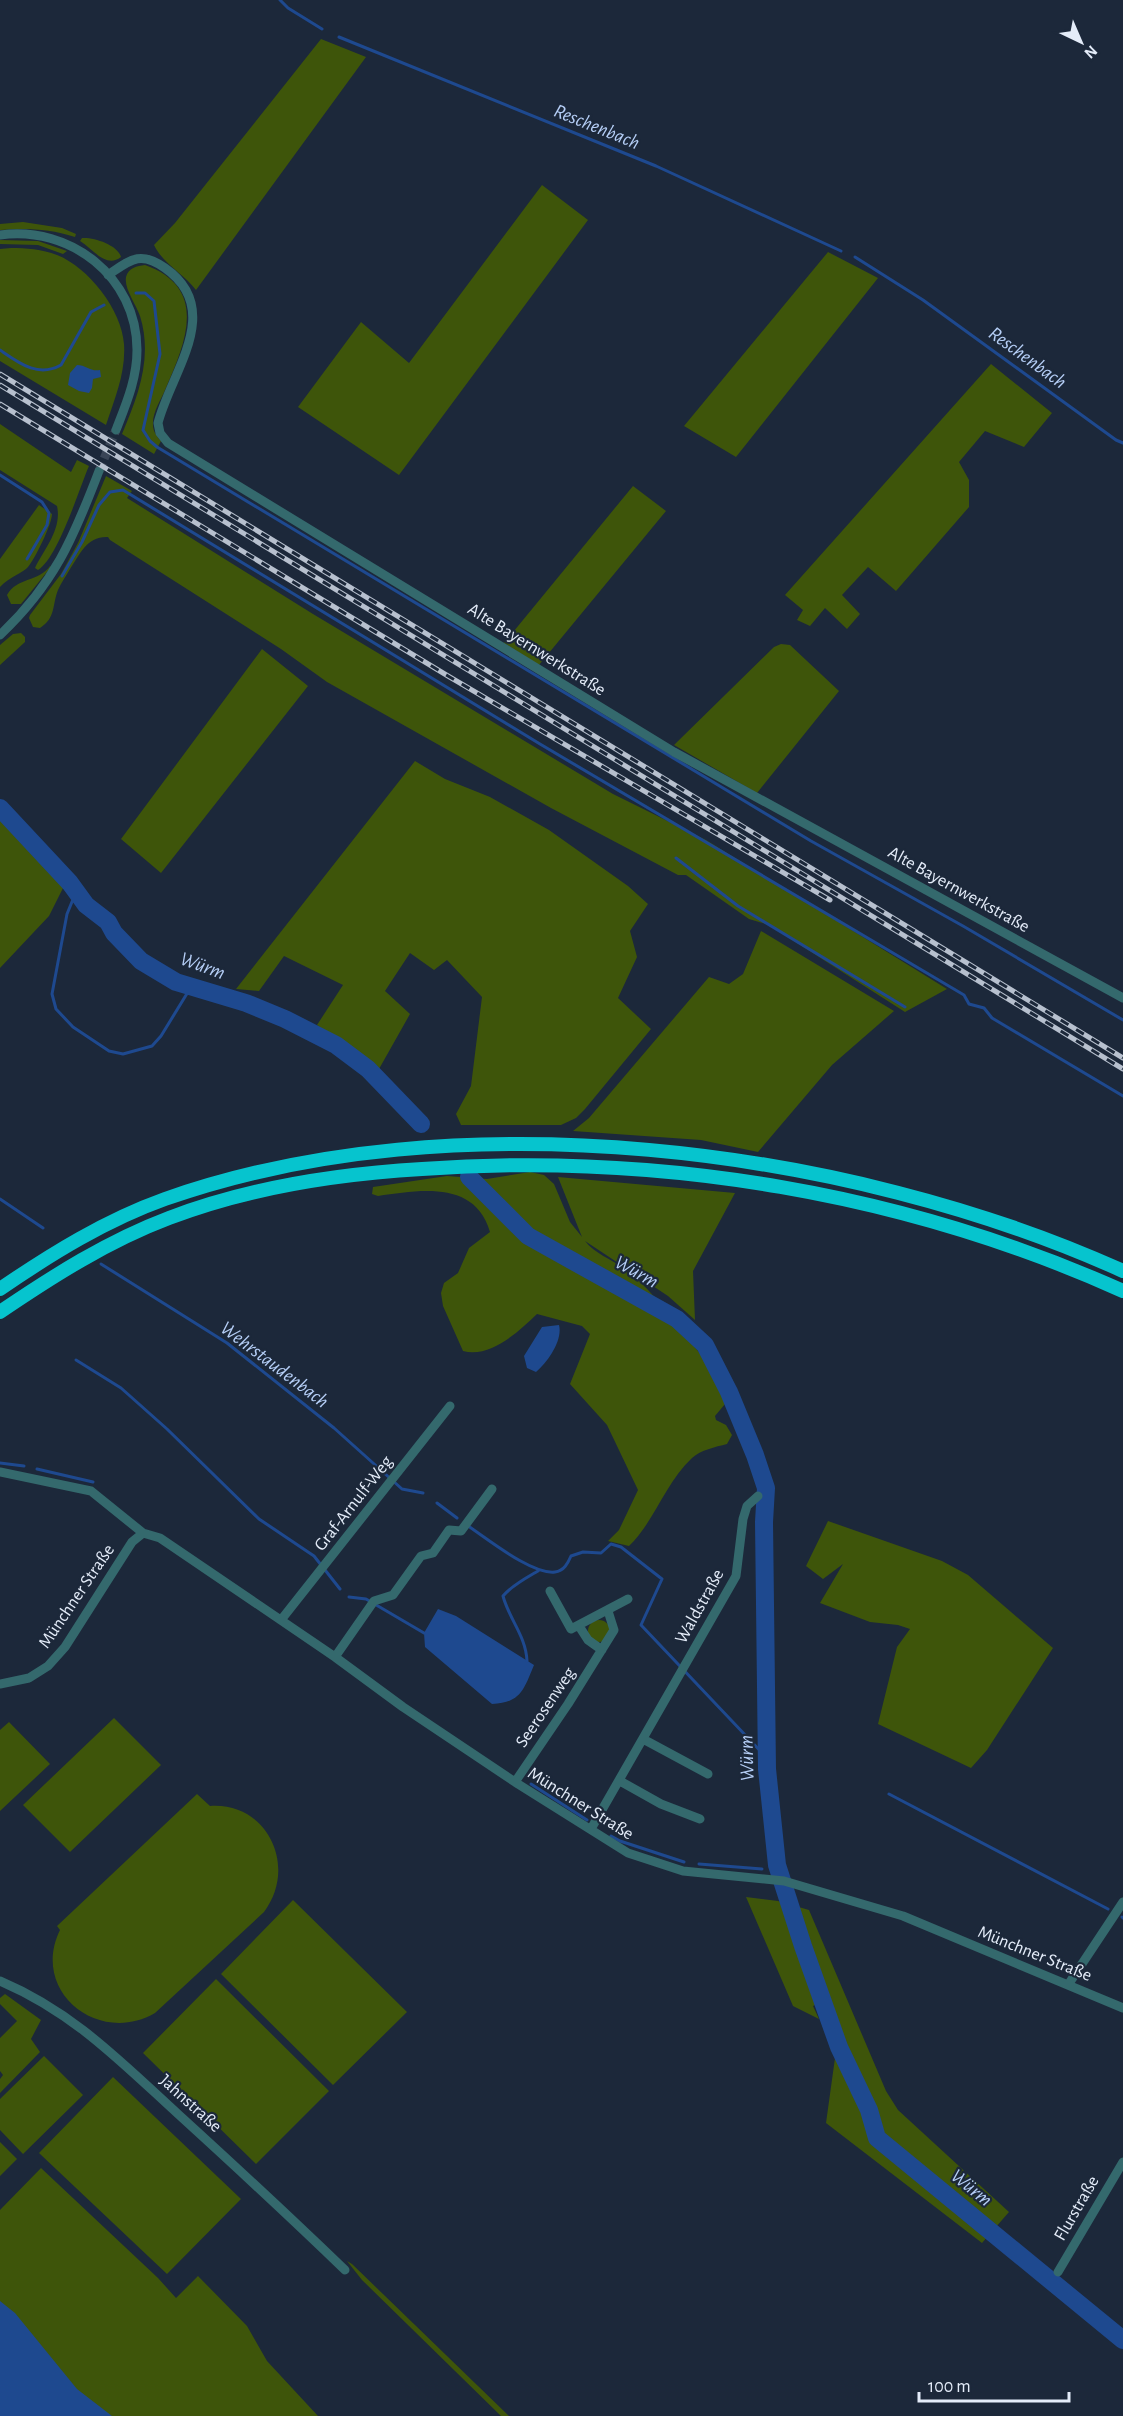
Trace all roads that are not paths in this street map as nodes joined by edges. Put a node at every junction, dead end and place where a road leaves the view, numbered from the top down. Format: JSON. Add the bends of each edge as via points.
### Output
{"nodes":[{"id":1,"x":0,"y":235,"type":"edge"},
{"id":2,"x":108,"y":275,"type":"junction"},
{"id":3,"x":116,"y":430,"type":"tunnel mouth"},
{"id":4,"x":99,"y":471,"type":"tunnel mouth"},
{"id":5,"x":0,"y":635,"type":"edge"},
{"id":6,"x":1123,"y":998,"type":"edge"},
{"id":7,"x":1123,"y":1270,"type":"edge"},
{"id":8,"x":0,"y":1289,"type":"edge"},
{"id":9,"x":1123,"y":1291,"type":"edge"},
{"id":10,"x":0,"y":1312,"type":"edge"},
{"id":11,"x":450,"y":1406,"type":"dead end"},
{"id":12,"x":0,"y":1472,"type":"edge"},
{"id":13,"x":492,"y":1489,"type":"dead end"},
{"id":14,"x":758,"y":1496,"type":"dead end"},
{"id":15,"x":143,"y":1533,"type":"junction"},
{"id":16,"x":550,"y":1591,"type":"dead end"},
{"id":17,"x":628,"y":1599,"type":"dead end"},
{"id":18,"x":608,"y":1611,"type":"junction"},
{"id":19,"x":281,"y":1620,"type":"junction"},
{"id":20,"x":579,"y":1626,"type":"junction"},
{"id":21,"x":602,"y":1650,"type":"junction"},
{"id":22,"x":335,"y":1657,"type":"junction"},
{"id":23,"x":0,"y":1684,"type":"edge"},
{"id":24,"x":643,"y":1739,"type":"junction"},
{"id":25,"x":708,"y":1774,"type":"dead end"},
{"id":26,"x":620,"y":1781,"type":"junction"},
{"id":27,"x":515,"y":1782,"type":"junction"},
{"id":28,"x":700,"y":1820,"type":"dead end"},
{"id":29,"x":591,"y":1829,"type":"junction"},
{"id":30,"x":1123,"y":1902,"type":"edge"},
{"id":31,"x":0,"y":1981,"type":"edge"},
{"id":32,"x":1068,"y":1985,"type":"junction"},
{"id":33,"x":1123,"y":2008,"type":"edge"},
{"id":34,"x":1123,"y":2162,"type":"edge"},
{"id":35,"x":345,"y":2270,"type":"dead end"},
{"id":36,"x":1058,"y":2272,"type":"dead end"}],
"edges":[{"from":1,"to":2,"type":"street","via":[[55,239],[81,251]]},
{"from":2,"to":3,"type":"street","via":[[127,304],[137,349],[132,386]]},
{"from":2,"to":6,"type":"street","name":"Alte Bayernwerkstraße","via":[[135,258],[150,259],[178,279],[192,302],[193,327],[158,423],[168,443],[674,752]]},
{"from":4,"to":5,"type":"street","via":[[63,558],[27,609]]},
{"from":7,"to":8,"type":"highway","via":[[962,1210],[835,1178],[715,1157],[497,1143],[380,1152],[300,1163],[222,1180],[104,1225]]},
{"from":9,"to":10,"type":"highway","via":[[1076,1270],[955,1228],[818,1194],[635,1169],[485,1165],[356,1174],[212,1203],[112,1243]]},
{"from":11,"to":19,"type":"street","name":"Graf-Arnulf-Weg"},
{"from":12,"to":15,"type":"street","name":"Münchner Straße","via":[[91,1491]]},
{"from":13,"to":22,"type":"street","via":[[461,1530],[449,1530],[434,1553],[421,1556],[393,1595],[372,1603]]},
{"from":14,"to":24,"type":"street","name":"Waldstraße","via":[[747,1506],[743,1520],[736,1576]]},
{"from":15,"to":19,"type":"street","name":"Münchner Straße","via":[[160,1538]]},
{"from":15,"to":23,"type":"street","name":"Münchner Straße","via":[[132,1542],[65,1647],[48,1666],[29,1678]]},
{"from":16,"to":20,"type":"street","via":[[571,1629]]},
{"from":17,"to":18,"type":"street"},
{"from":18,"to":20,"type":"street"},
{"from":18,"to":21,"type":"street","name":"Seerosenweg","via":[[614,1630]]},
{"from":19,"to":22,"type":"street","name":"Münchner Straße"},
{"from":20,"to":21,"type":"street","via":[[588,1640]]},
{"from":21,"to":27,"type":"street","name":"Seerosenweg"},
{"from":22,"to":27,"type":"street","name":"Münchner Straße"},
{"from":24,"to":25,"type":"street"},
{"from":24,"to":26,"type":"street","name":"Waldstraße"},
{"from":26,"to":28,"type":"street"},
{"from":26,"to":29,"type":"street","name":"Waldstraße"},
{"from":27,"to":29,"type":"street","name":"Münchner Straße"},
{"from":29,"to":32,"type":"street","name":"Münchner Straße","via":[[628,1853],[671,1868],[784,1881],[903,1916]]},
{"from":30,"to":32,"type":"street"},
{"from":31,"to":35,"type":"street","name":"Jahnstraße","via":[[52,2006],[86,2030]]},
{"from":32,"to":33,"type":"street","name":"Münchner Straße"},
{"from":34,"to":36,"type":"street","name":"Flurstraße"}]}
